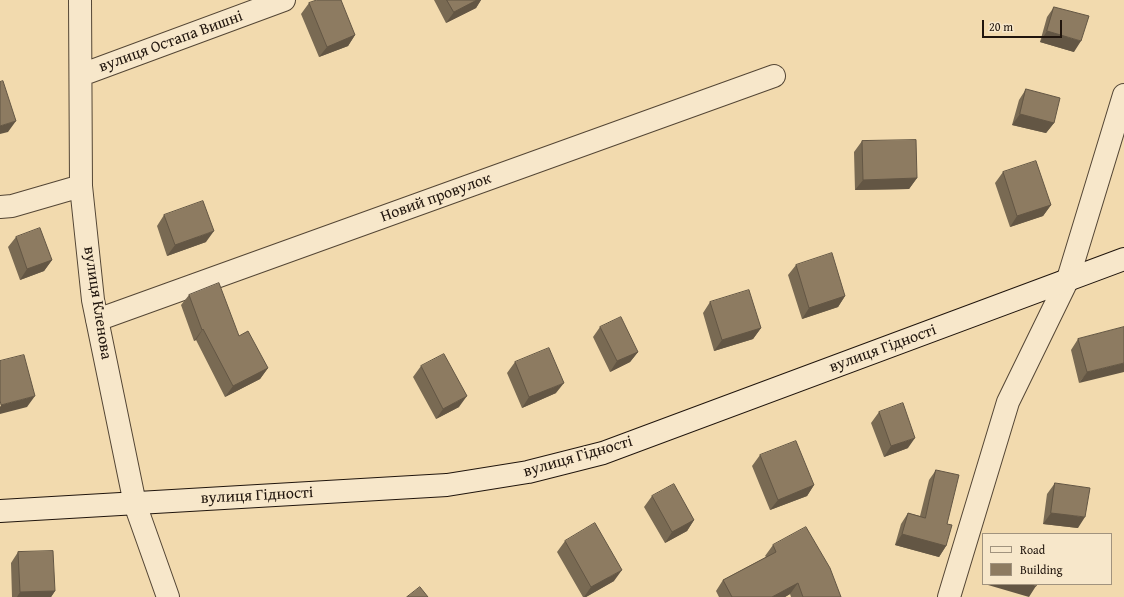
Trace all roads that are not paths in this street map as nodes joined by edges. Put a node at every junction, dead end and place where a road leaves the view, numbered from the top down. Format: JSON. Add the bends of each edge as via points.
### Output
{"nodes":[{"id":1,"x":80,"y":0,"type":"edge"},
{"id":2,"x":284,"y":0,"type":"edge"},
{"id":3,"x":81,"y":75,"type":"junction"},
{"id":4,"x":774,"y":76,"type":"dead end"},
{"id":5,"x":1124,"y":95,"type":"edge"},
{"id":6,"x":81,"y":186,"type":"junction"},
{"id":7,"x":0,"y":207,"type":"edge"},
{"id":8,"x":1124,"y":259,"type":"edge"},
{"id":9,"x":1068,"y":280,"type":"junction"},
{"id":10,"x":97,"y":320,"type":"junction"},
{"id":11,"x":135,"y":504,"type":"junction"},
{"id":12,"x":0,"y":511,"type":"edge"},
{"id":13,"x":168,"y":597,"type":"edge"},
{"id":14,"x":949,"y":597,"type":"edge"}],
"edges":[{"from":1,"to":3,"type":"street","name":"вулиця Кленова"},
{"from":2,"to":3,"type":"street","name":"вулиця Остапа Вишні"},
{"from":3,"to":6,"type":"street","name":"вулиця Кленова"},
{"from":4,"to":10,"type":"street","name":"Новий провулок"},
{"from":5,"to":9,"type":"street"},
{"from":6,"to":7,"type":"street","via":[[12,206]]},
{"from":6,"to":10,"type":"street","name":"вулиця Кленова"},
{"from":8,"to":9,"type":"street","name":"вулиця Гідності"},
{"from":9,"to":11,"type":"street","name":"вулиця Гідності","via":[[603,453],[528,472],[447,485]]},
{"from":9,"to":14,"type":"street","via":[[1008,402]]},
{"from":10,"to":11,"type":"street","name":"вулиця Кленова"},
{"from":11,"to":12,"type":"street","name":"вулиця Гідності"},
{"from":11,"to":13,"type":"street","name":"вулиця Кленова"}]}
